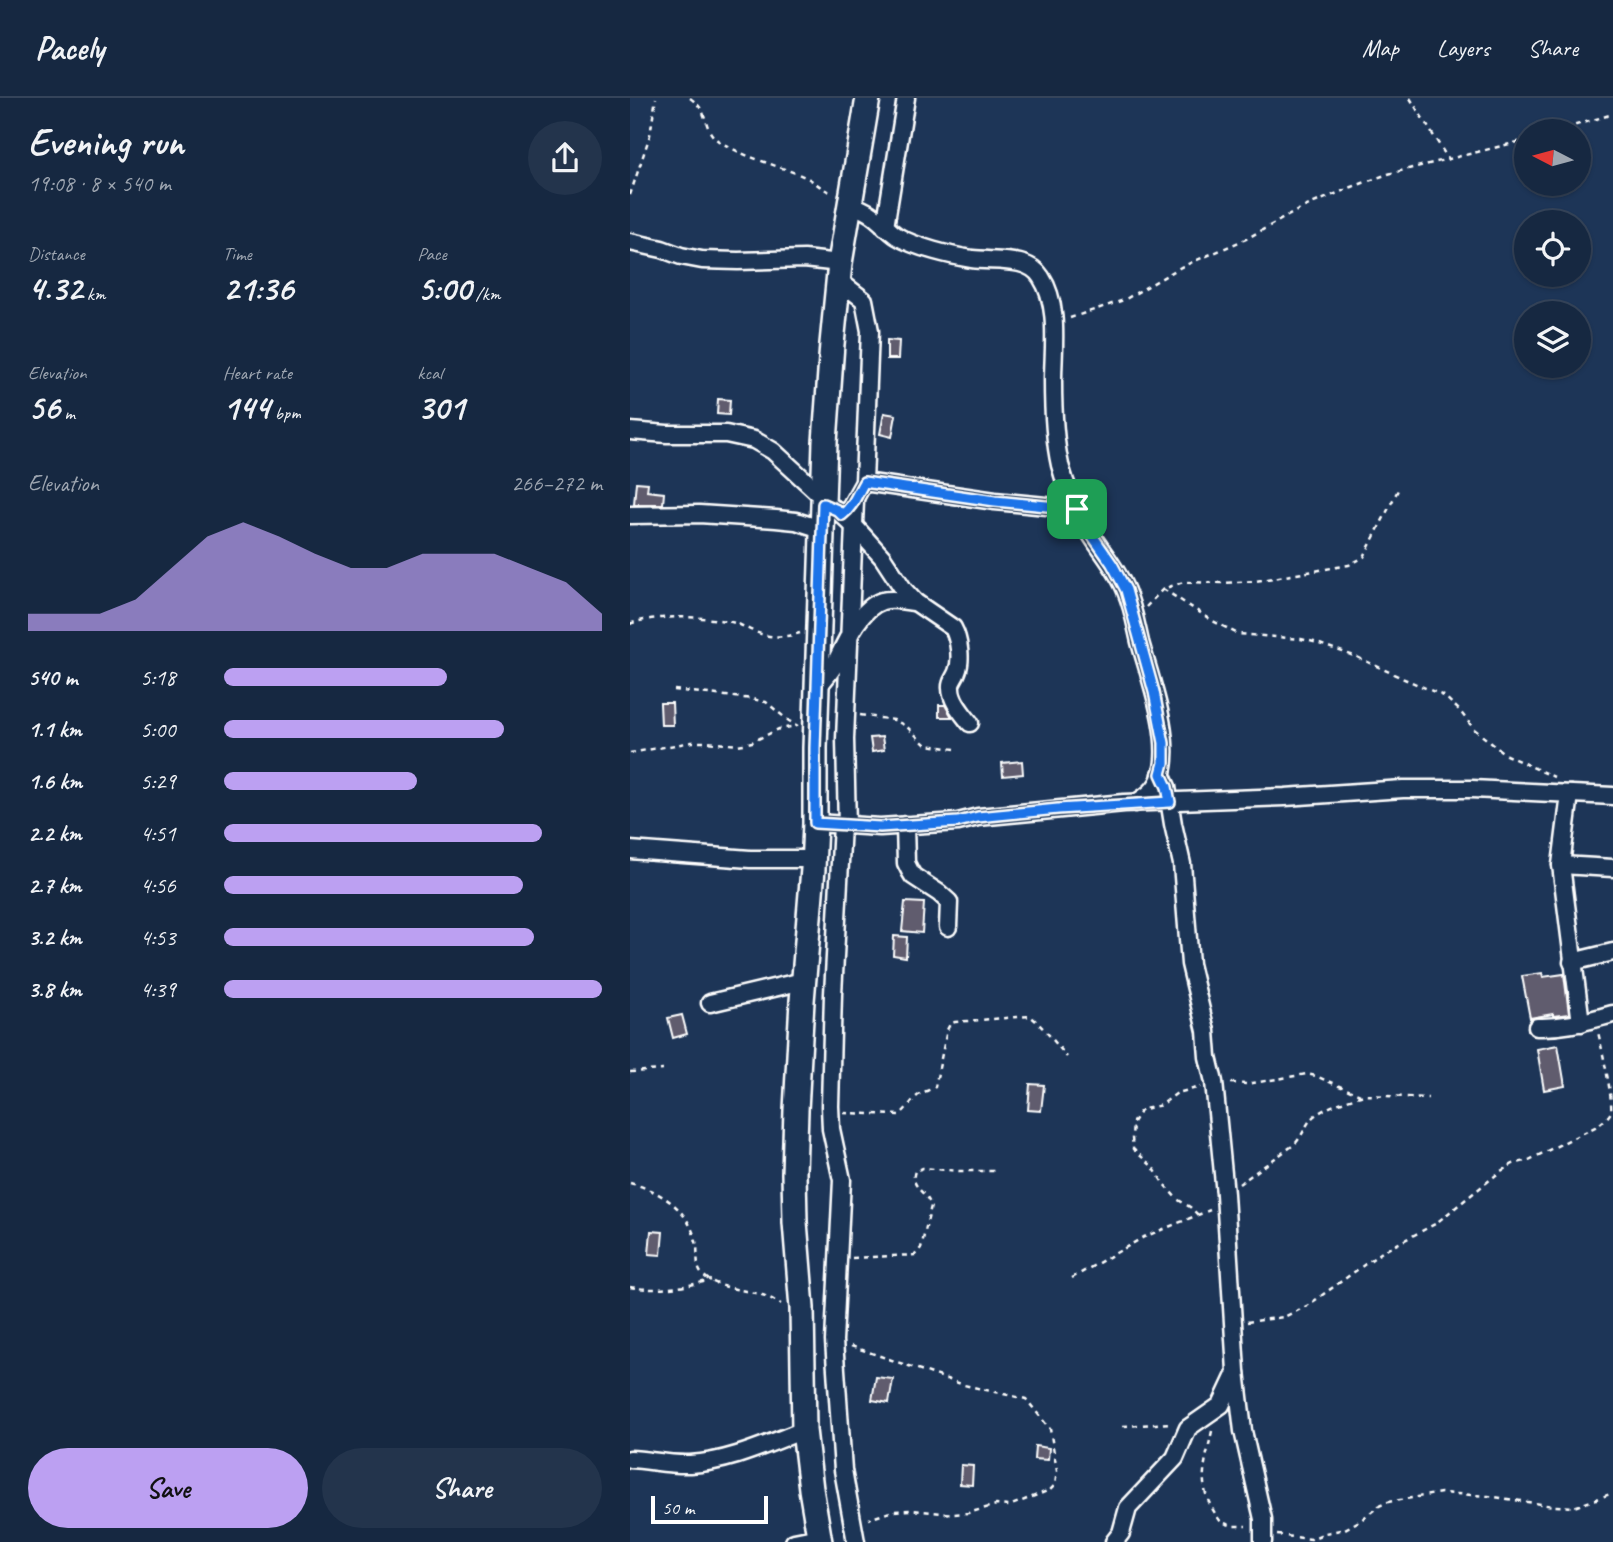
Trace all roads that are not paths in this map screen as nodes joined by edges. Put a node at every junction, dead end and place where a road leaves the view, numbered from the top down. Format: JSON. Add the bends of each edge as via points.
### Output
{"nodes":[{"id":1,"x":868,"y":98,"type":"edge"},
{"id":2,"x":906,"y":98,"type":"edge"},
{"id":3,"x":849,"y":199,"type":"junction"},
{"id":4,"x":885,"y":227,"type":"junction"},
{"id":5,"x":630,"y":242,"type":"edge"},
{"id":6,"x":839,"y":272,"type":"junction"},
{"id":7,"x":630,"y":431,"type":"edge"},
{"id":8,"x":864,"y":482,"type":"junction"},
{"id":9,"x":1077,"y":509,"type":"junction"},
{"id":10,"x":835,"y":511,"type":"junction"},
{"id":11,"x":630,"y":515,"type":"edge"},
{"id":12,"x":821,"y":529,"type":"junction"},
{"id":13,"x":915,"y":602,"type":"junction"},
{"id":14,"x":850,"y":635,"type":"junction"},
{"id":15,"x":817,"y":688,"type":"junction"},
{"id":16,"x":970,"y":723,"type":"dead end"},
{"id":17,"x":1161,"y":774,"type":"junction"},
{"id":18,"x":1568,"y":794,"type":"junction"},
{"id":19,"x":1613,"y":796,"type":"edge"},
{"id":20,"x":1170,"y":802,"type":"junction"},
{"id":21,"x":1136,"y":803,"type":"junction"},
{"id":22,"x":815,"y":823,"type":"junction"},
{"id":23,"x":905,"y":825,"type":"junction"},
{"id":24,"x":845,"y":826,"type":"junction"},
{"id":25,"x":630,"y":850,"type":"edge"},
{"id":26,"x":814,"y":859,"type":"junction"},
{"id":27,"x":1561,"y":864,"type":"junction"},
{"id":28,"x":1613,"y":867,"type":"edge"},
{"id":29,"x":948,"y":927,"type":"dead end"},
{"id":30,"x":1613,"y":952,"type":"edge"},
{"id":31,"x":1572,"y":962,"type":"junction"},
{"id":32,"x":803,"y":981,"type":"junction"},
{"id":33,"x":710,"y":1003,"type":"dead end"},
{"id":34,"x":1613,"y":1014,"type":"edge"},
{"id":35,"x":1588,"y":1021,"type":"junction"},
{"id":36,"x":1537,"y":1027,"type":"dead end"},
{"id":37,"x":1236,"y":1371,"type":"junction"},
{"id":38,"x":804,"y":1430,"type":"junction"},
{"id":39,"x":630,"y":1459,"type":"edge"},
{"id":40,"x":1263,"y":1532,"type":"edge"},
{"id":41,"x":854,"y":1534,"type":"edge"},
{"id":42,"x":820,"y":1540,"type":"edge"},
{"id":43,"x":794,"y":1542,"type":"edge"},
{"id":44,"x":1114,"y":1542,"type":"edge"}],
"edges":[{"from":1,"to":3,"type":"street"},
{"from":2,"to":4,"type":"street"},
{"from":3,"to":4,"type":"street"},
{"from":3,"to":6,"type":"street"},
{"from":4,"to":9,"type":"street","via":[[899,237],[946,253],[1015,263],[1040,275],[1050,295],[1054,331],[1053,415],[1060,463]]},
{"from":5,"to":6,"type":"street","via":[[702,260],[804,259]]},
{"from":6,"to":8,"type":"street","via":[[864,300],[870,331]]},
{"from":6,"to":10,"type":"street","via":[[824,442]]},
{"from":7,"to":10,"type":"street","via":[[726,434],[754,440],[773,451]]},
{"from":8,"to":9,"type":"street"},
{"from":8,"to":10,"type":"street","via":[[855,501]]},
{"from":9,"to":17,"type":"street","via":[[1126,590],[1161,724]]},
{"from":10,"to":12,"type":"street"},
{"from":10,"to":13,"type":"street","via":[[883,558]]},
{"from":10,"to":14,"type":"street"},
{"from":11,"to":12,"type":"street","via":[[776,519]]},
{"from":12,"to":15,"type":"street"},
{"from":13,"to":14,"type":"street","via":[[884,600],[872,605]]},
{"from":13,"to":16,"type":"street","via":[[956,634],[959,668],[951,690]]},
{"from":14,"to":15,"type":"street"},
{"from":14,"to":24,"type":"street"},
{"from":15,"to":22,"type":"street","via":[[807,726]]},
{"from":17,"to":20,"type":"street"},
{"from":17,"to":21,"type":"street","via":[[1150,794]]},
{"from":18,"to":19,"type":"street"},
{"from":18,"to":20,"type":"street","via":[[1403,789]]},
{"from":18,"to":27,"type":"street"},
{"from":20,"to":21,"type":"street"},
{"from":20,"to":37,"type":"street","via":[[1182,863],[1190,964],[1214,1084]]},
{"from":21,"to":23,"type":"street"},
{"from":22,"to":24,"type":"street"},
{"from":22,"to":26,"type":"street"},
{"from":23,"to":24,"type":"street"},
{"from":23,"to":29,"type":"street","via":[[906,863],[913,876],[949,902]]},
{"from":24,"to":41,"type":"street","via":[[830,1112],[842,1171],[834,1341],[843,1470]]},
{"from":25,"to":26,"type":"street"},
{"from":26,"to":32,"type":"street"},
{"from":27,"to":28,"type":"street"},
{"from":27,"to":31,"type":"street"},
{"from":30,"to":31,"type":"street"},
{"from":31,"to":35,"type":"street"},
{"from":32,"to":33,"type":"street"},
{"from":32,"to":38,"type":"street","via":[[794,1173]]},
{"from":34,"to":35,"type":"street"},
{"from":35,"to":36,"type":"street"},
{"from":37,"to":40,"type":"street"},
{"from":37,"to":44,"type":"street","via":[[1221,1405],[1188,1428],[1175,1458],[1128,1508]]},
{"from":38,"to":39,"type":"street","via":[[718,1460],[673,1464]]},
{"from":38,"to":42,"type":"street"},
{"from":42,"to":43,"type":"street"}]}
